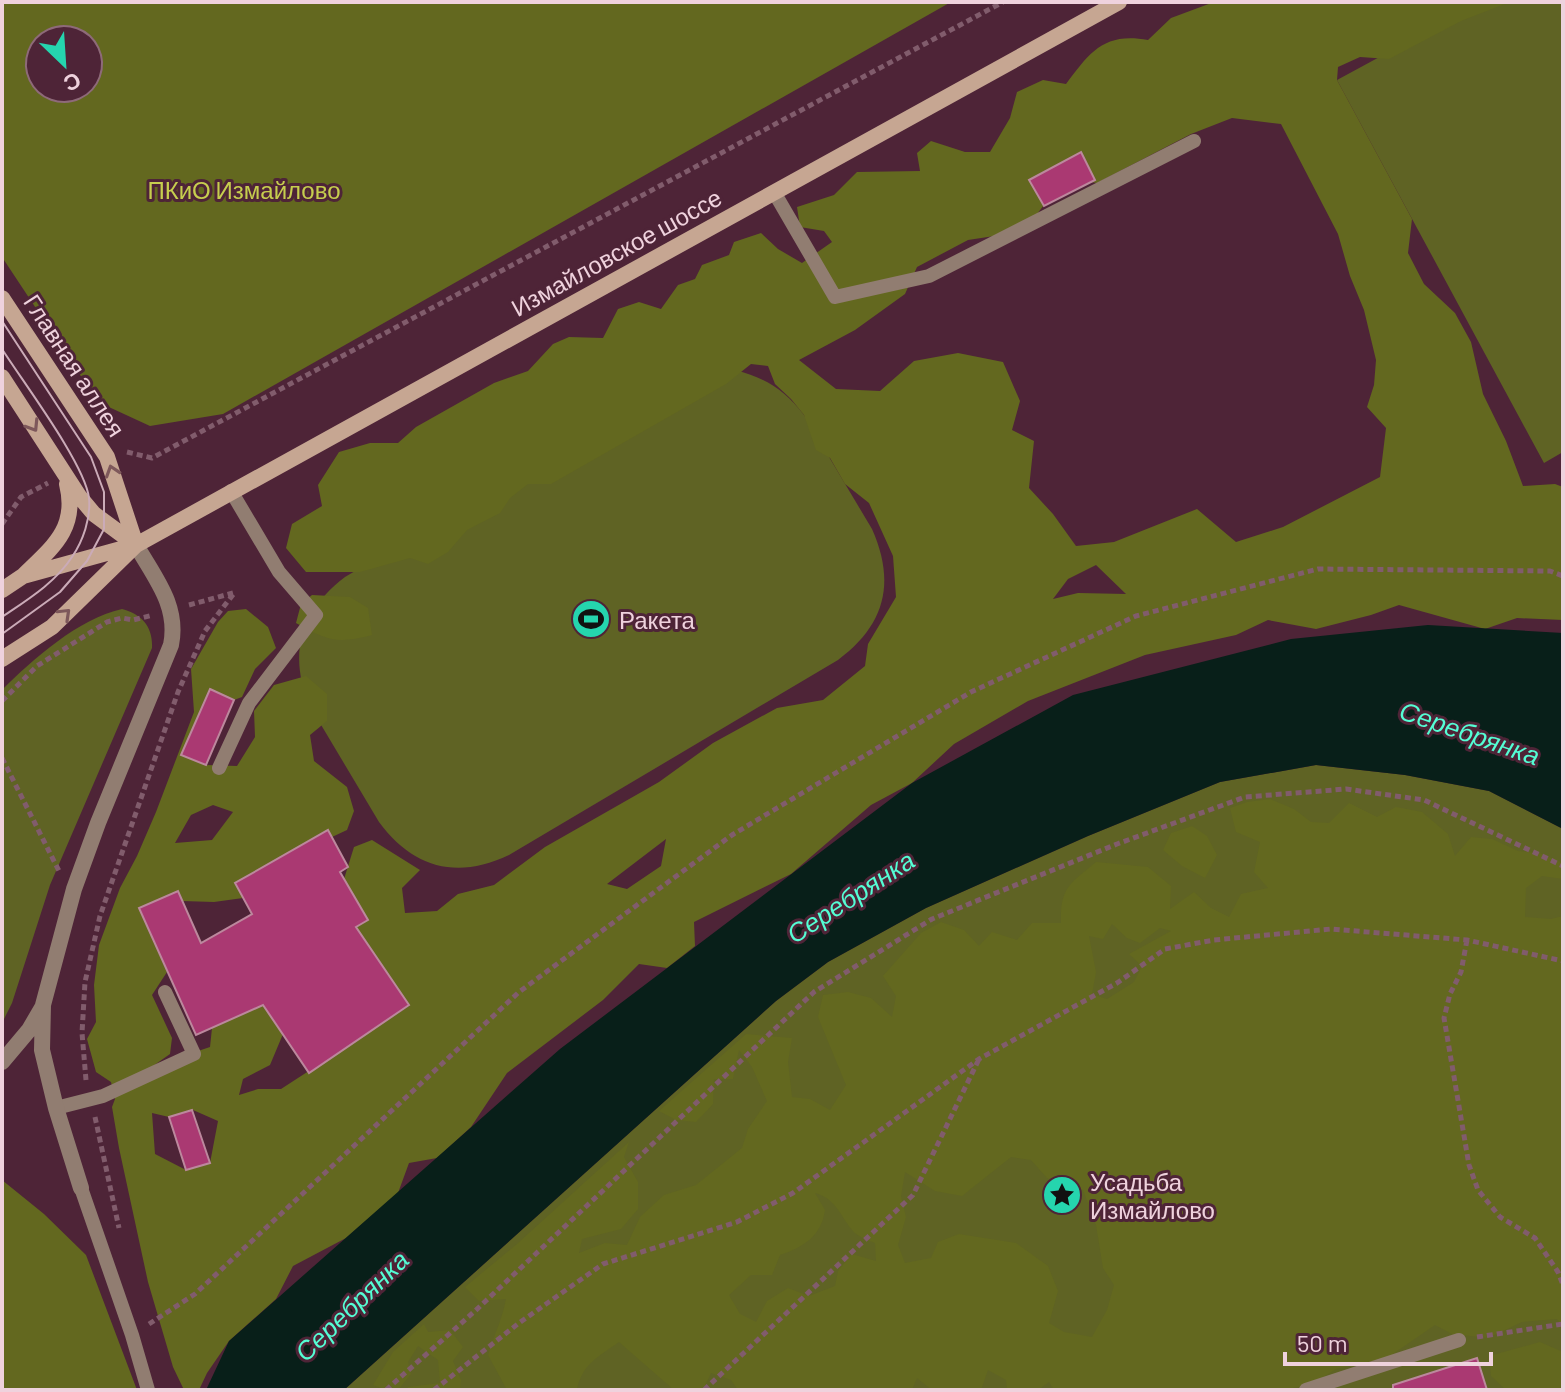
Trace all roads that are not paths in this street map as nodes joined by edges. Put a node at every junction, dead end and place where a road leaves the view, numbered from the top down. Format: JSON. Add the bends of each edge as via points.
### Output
{"nodes":[{"id":1,"x":1119,"y":2,"type":"edge"},
{"id":2,"x":1194,"y":141,"type":"dead end"},
{"id":3,"x":774,"y":192,"type":"junction"},
{"id":4,"x":2,"y":298,"type":"edge"},
{"id":5,"x":2,"y":377,"type":"edge"},
{"id":6,"x":57,"y":479,"type":"junction"},
{"id":7,"x":231,"y":491,"type":"junction"},
{"id":8,"x":136,"y":545,"type":"junction"},
{"id":9,"x":23,"y":576,"type":"junction"},
{"id":10,"x":2,"y":590,"type":"edge"},
{"id":11,"x":2,"y":659,"type":"edge"},
{"id":12,"x":219,"y":768,"type":"dead end"},
{"id":13,"x":165,"y":992,"type":"dead end"},
{"id":14,"x":43,"y":1005,"type":"junction"},
{"id":15,"x":2,"y":1062,"type":"edge"},
{"id":16,"x":56,"y":1108,"type":"junction"},
{"id":17,"x":81,"y":1188,"type":"joint"},
{"id":18,"x":1459,"y":1340,"type":"road end"},
{"id":19,"x":148,"y":1390,"type":"edge"},
{"id":20,"x":1306,"y":1390,"type":"edge"}],
"edges":[{"from":1,"to":3,"type":"main road","name":"Измайловское шоссе"},
{"from":2,"to":3,"type":"lane","via":[[929,276],[835,297]]},
{"from":3,"to":7,"type":"main road","name":"Измайловское шоссе"},
{"from":8,"to":4,"type":"main road","name":"Главная аллея","one_way":true,"via":[[107,457]]},
{"from":5,"to":6,"type":"main road","one_way":true},
{"from":6,"to":8,"type":"main road"},
{"from":6,"to":9,"type":"main road","via":[[71,501],[63,533]]},
{"from":7,"to":8,"type":"main road","name":"Измайловское шоссе"},
{"from":7,"to":12,"type":"lane","via":[[279,572],[316,615],[249,703]]},
{"from":8,"to":9,"type":"main road"},
{"from":11,"to":8,"type":"main road","one_way":true,"via":[[52,627]]},
{"from":8,"to":14,"type":"street","via":[[166,595],[174,628],[171,645],[98,823]]},
{"from":9,"to":10,"type":"main road"},
{"from":13,"to":16,"type":"lane","via":[[194,1054],[129,1085]]},
{"from":14,"to":15,"type":"street"},
{"from":14,"to":16,"type":"street","via":[[42,1050]]},
{"from":16,"to":17,"type":"street"},
{"from":17,"to":19,"type":"lane"},
{"from":18,"to":20,"type":"lane"}]}
